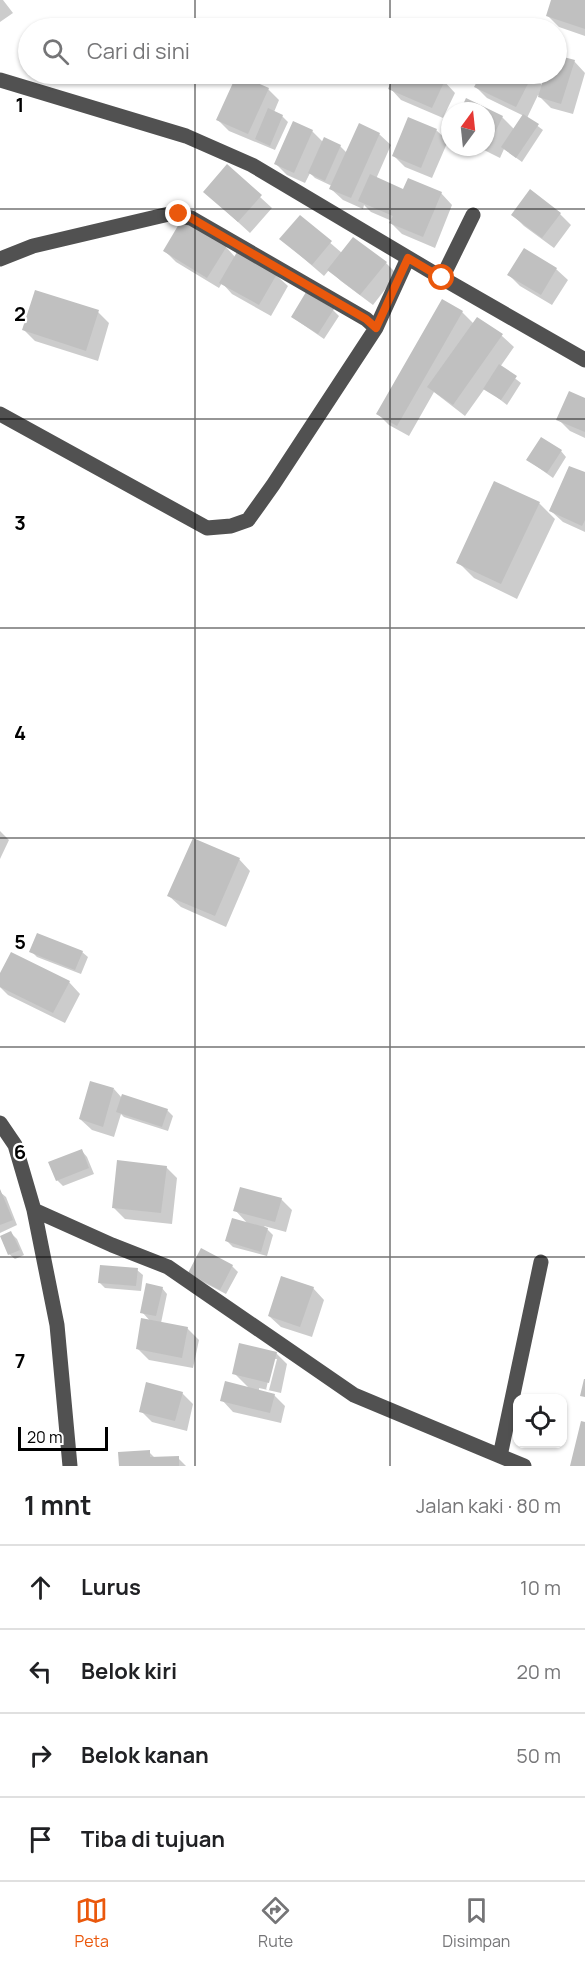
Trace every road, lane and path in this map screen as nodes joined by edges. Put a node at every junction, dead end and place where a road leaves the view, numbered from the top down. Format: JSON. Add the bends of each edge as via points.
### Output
{"nodes":[{"id":1,"x":0,"y":80,"type":"edge"},
{"id":2,"x":473,"y":215,"type":"dead end"},
{"id":3,"x":0,"y":258,"type":"edge"},
{"id":4,"x":408,"y":258,"type":"junction"},
{"id":5,"x":442,"y":278,"type":"junction"},
{"id":6,"x":376,"y":328,"type":"junction"},
{"id":7,"x":585,"y":360,"type":"edge"},
{"id":8,"x":0,"y":414,"type":"edge"},
{"id":9,"x":0,"y":1123,"type":"edge"},
{"id":10,"x":34,"y":1210,"type":"junction"},
{"id":11,"x":541,"y":1262,"type":"dead end"},
{"id":12,"x":500,"y":1456,"type":"junction"},
{"id":13,"x":70,"y":1466,"type":"edge"},
{"id":14,"x":524,"y":1466,"type":"edge"}],
"edges":[{"from":1,"to":4,"type":"street","via":[[186,136],[252,165]]},
{"from":2,"to":5,"type":"street"},
{"from":3,"to":6,"type":"street","via":[[33,246],[179,214]]},
{"from":4,"to":5,"type":"street"},
{"from":4,"to":6,"type":"street"},
{"from":5,"to":7,"type":"street"},
{"from":6,"to":8,"type":"street","via":[[248,520],[231,526],[207,528]]},
{"from":9,"to":10,"type":"street","via":[[15,1145]]},
{"from":10,"to":12,"type":"street","via":[[168,1268],[354,1395]]},
{"from":10,"to":13,"type":"street","via":[[57,1325]]},
{"from":11,"to":12,"type":"street"},
{"from":12,"to":14,"type":"street"}]}
